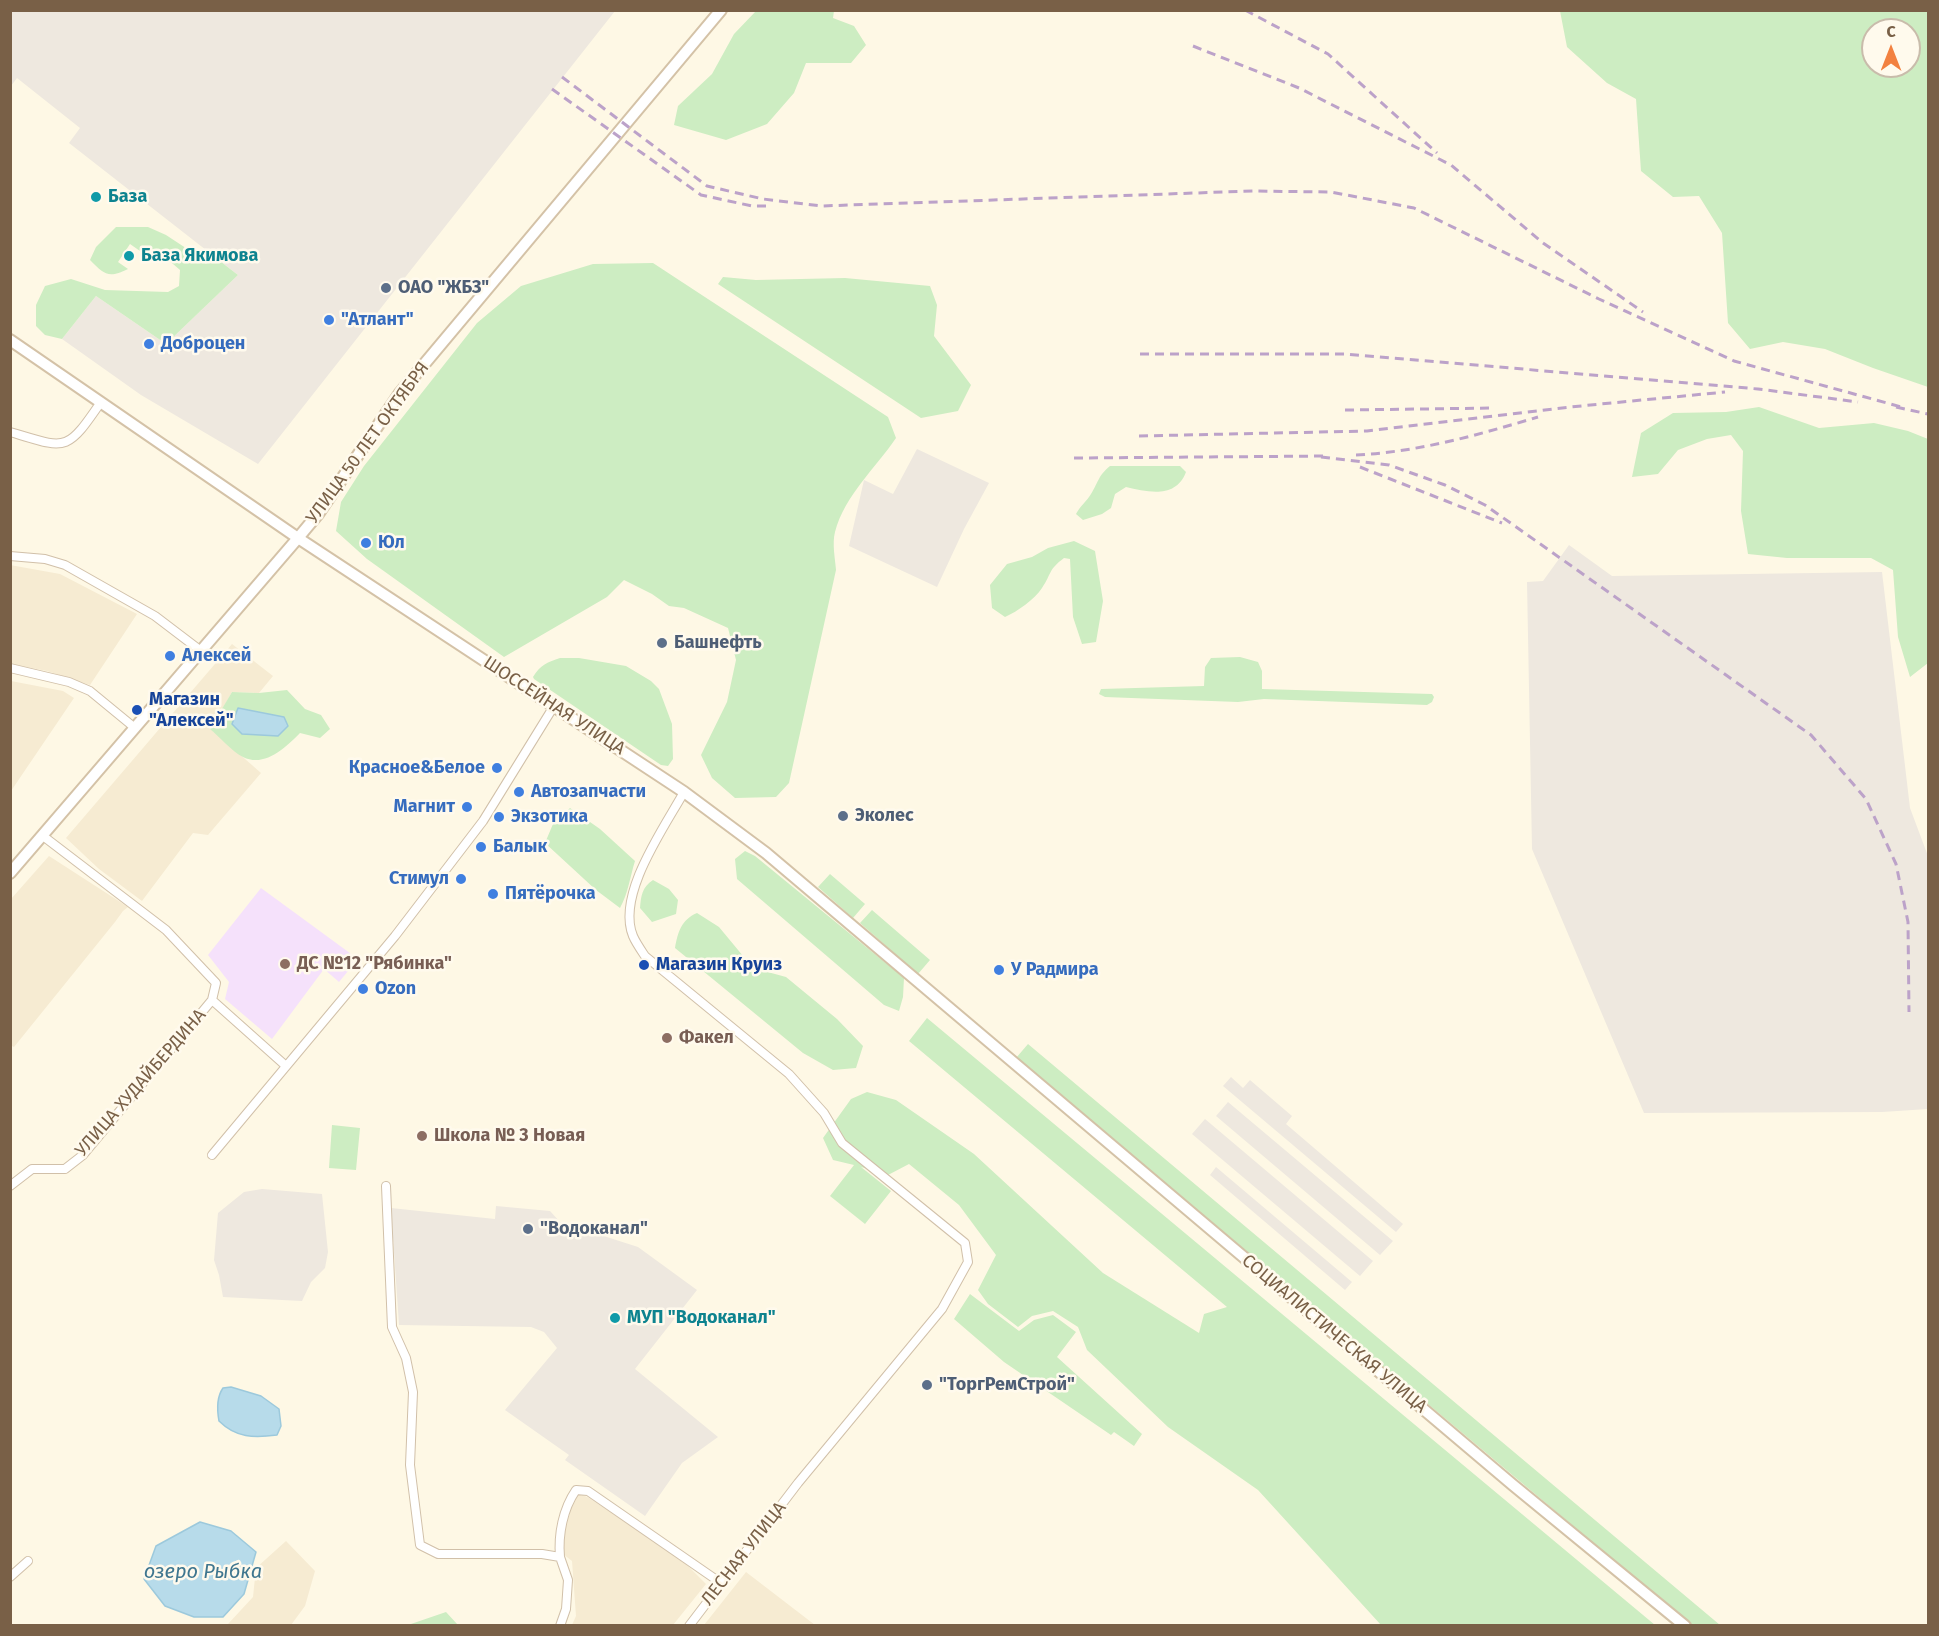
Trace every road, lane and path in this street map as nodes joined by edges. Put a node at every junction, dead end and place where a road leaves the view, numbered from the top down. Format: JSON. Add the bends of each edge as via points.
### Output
{"nodes":[{"id":1,"x":721,"y":10,"type":"edge"},
{"id":2,"x":10,"y":340,"type":"edge"},
{"id":3,"x":101,"y":402,"type":"junction"},
{"id":4,"x":10,"y":432,"type":"edge"},
{"id":5,"x":298,"y":538,"type":"junction"},
{"id":6,"x":10,"y":556,"type":"edge"},
{"id":7,"x":201,"y":651,"type":"junction"},
{"id":8,"x":10,"y":668,"type":"edge"},
{"id":9,"x":554,"y":706,"type":"junction"},
{"id":10,"x":135,"y":728,"type":"junction"},
{"id":11,"x":684,"y":792,"type":"junction"},
{"id":12,"x":43,"y":836,"type":"junction"},
{"id":13,"x":10,"y":857,"type":"edge"},
{"id":14,"x":22,"y":860,"type":"junction"},
{"id":15,"x":10,"y":873,"type":"edge"},
{"id":16,"x":212,"y":1000,"type":"junction"},
{"id":17,"x":985,"y":1039,"type":"joint"},
{"id":18,"x":286,"y":1066,"type":"junction"},
{"id":19,"x":212,"y":1155,"type":"dead end"},
{"id":20,"x":10,"y":1186,"type":"edge"},
{"id":21,"x":386,"y":1186,"type":"dead end"},
{"id":22,"x":560,"y":1557,"type":"junction"},
{"id":23,"x":28,"y":1561,"type":"dead end"},
{"id":24,"x":10,"y":1577,"type":"edge"},
{"id":25,"x":721,"y":1583,"type":"junction"},
{"id":26,"x":560,"y":1626,"type":"edge"},
{"id":27,"x":689,"y":1626,"type":"edge"},
{"id":28,"x":1685,"y":1626,"type":"edge"}],
"edges":[{"from":1,"to":5,"type":"street","name":"УЛИЦА 50 ЛЕТ ОКТЯБРЯ","via":[[400,393]]},
{"from":2,"to":3,"type":"street","name":"ШОССЕЙНАЯ УЛИЦА"},
{"from":3,"to":4,"type":"street","via":[[83,429],[62,444]]},
{"from":3,"to":5,"type":"street","name":"ШОССЕЙНАЯ УЛИЦА"},
{"from":5,"to":7,"type":"street","name":"УЛИЦА 50 ЛЕТ ОКТЯБРЯ"},
{"from":5,"to":9,"type":"street","name":"ШОССЕЙНАЯ УЛИЦА"},
{"from":6,"to":7,"type":"street","via":[[65,565],[155,616]]},
{"from":7,"to":10,"type":"street","name":"УЛИЦА 50 ЛЕТ ОКТЯБРЯ"},
{"from":8,"to":10,"type":"street","via":[[90,691]]},
{"from":9,"to":11,"type":"street","name":"ШОССЕЙНАЯ УЛИЦА"},
{"from":9,"to":18,"type":"street","via":[[483,821],[395,936]]},
{"from":10,"to":12,"type":"street","name":"УЛИЦА 50 ЛЕТ ОКТЯБРЯ"},
{"from":11,"to":17,"type":"street","name":"ШОССЕЙНАЯ УЛИЦА","via":[[766,853]]},
{"from":11,"to":25,"type":"street","name":"ЛЕСНАЯ УЛИЦА","via":[[637,878],[629,905],[632,936],[645,956],[789,1074],[824,1113],[842,1143],[965,1243],[968,1262],[942,1309]]},
{"from":12,"to":14,"type":"street","name":"УЛИЦА 50 ЛЕТ ОКТЯБРЯ"},
{"from":12,"to":16,"type":"street","name":"УЛИЦА ХУДАЙБЕРДИНА","via":[[166,930],[216,982]]},
{"from":13,"to":14,"type":"street"},
{"from":14,"to":15,"type":"street","name":"УЛИЦА 50 ЛЕТ ОКТЯБРЯ"},
{"from":16,"to":18,"type":"street"},
{"from":16,"to":20,"type":"street","name":"УЛИЦА ХУДАЙБЕРДИНА","via":[[83,1155],[65,1169],[32,1169]]},
{"from":17,"to":28,"type":"street","name":"СОЦИАЛИСТИЧЕСКАЯ УЛИЦА"},
{"from":18,"to":19,"type":"street"},
{"from":21,"to":22,"type":"street","via":[[392,1327],[406,1358],[413,1392],[410,1465],[420,1545],[438,1554]]},
{"from":22,"to":25,"type":"street","via":[[559,1538],[569,1500],[576,1490],[588,1491]]},
{"from":22,"to":26,"type":"street","via":[[568,1580]]},
{"from":23,"to":24,"type":"street"},
{"from":25,"to":27,"type":"street","name":"ЛЕСНАЯ УЛИЦА"}]}
